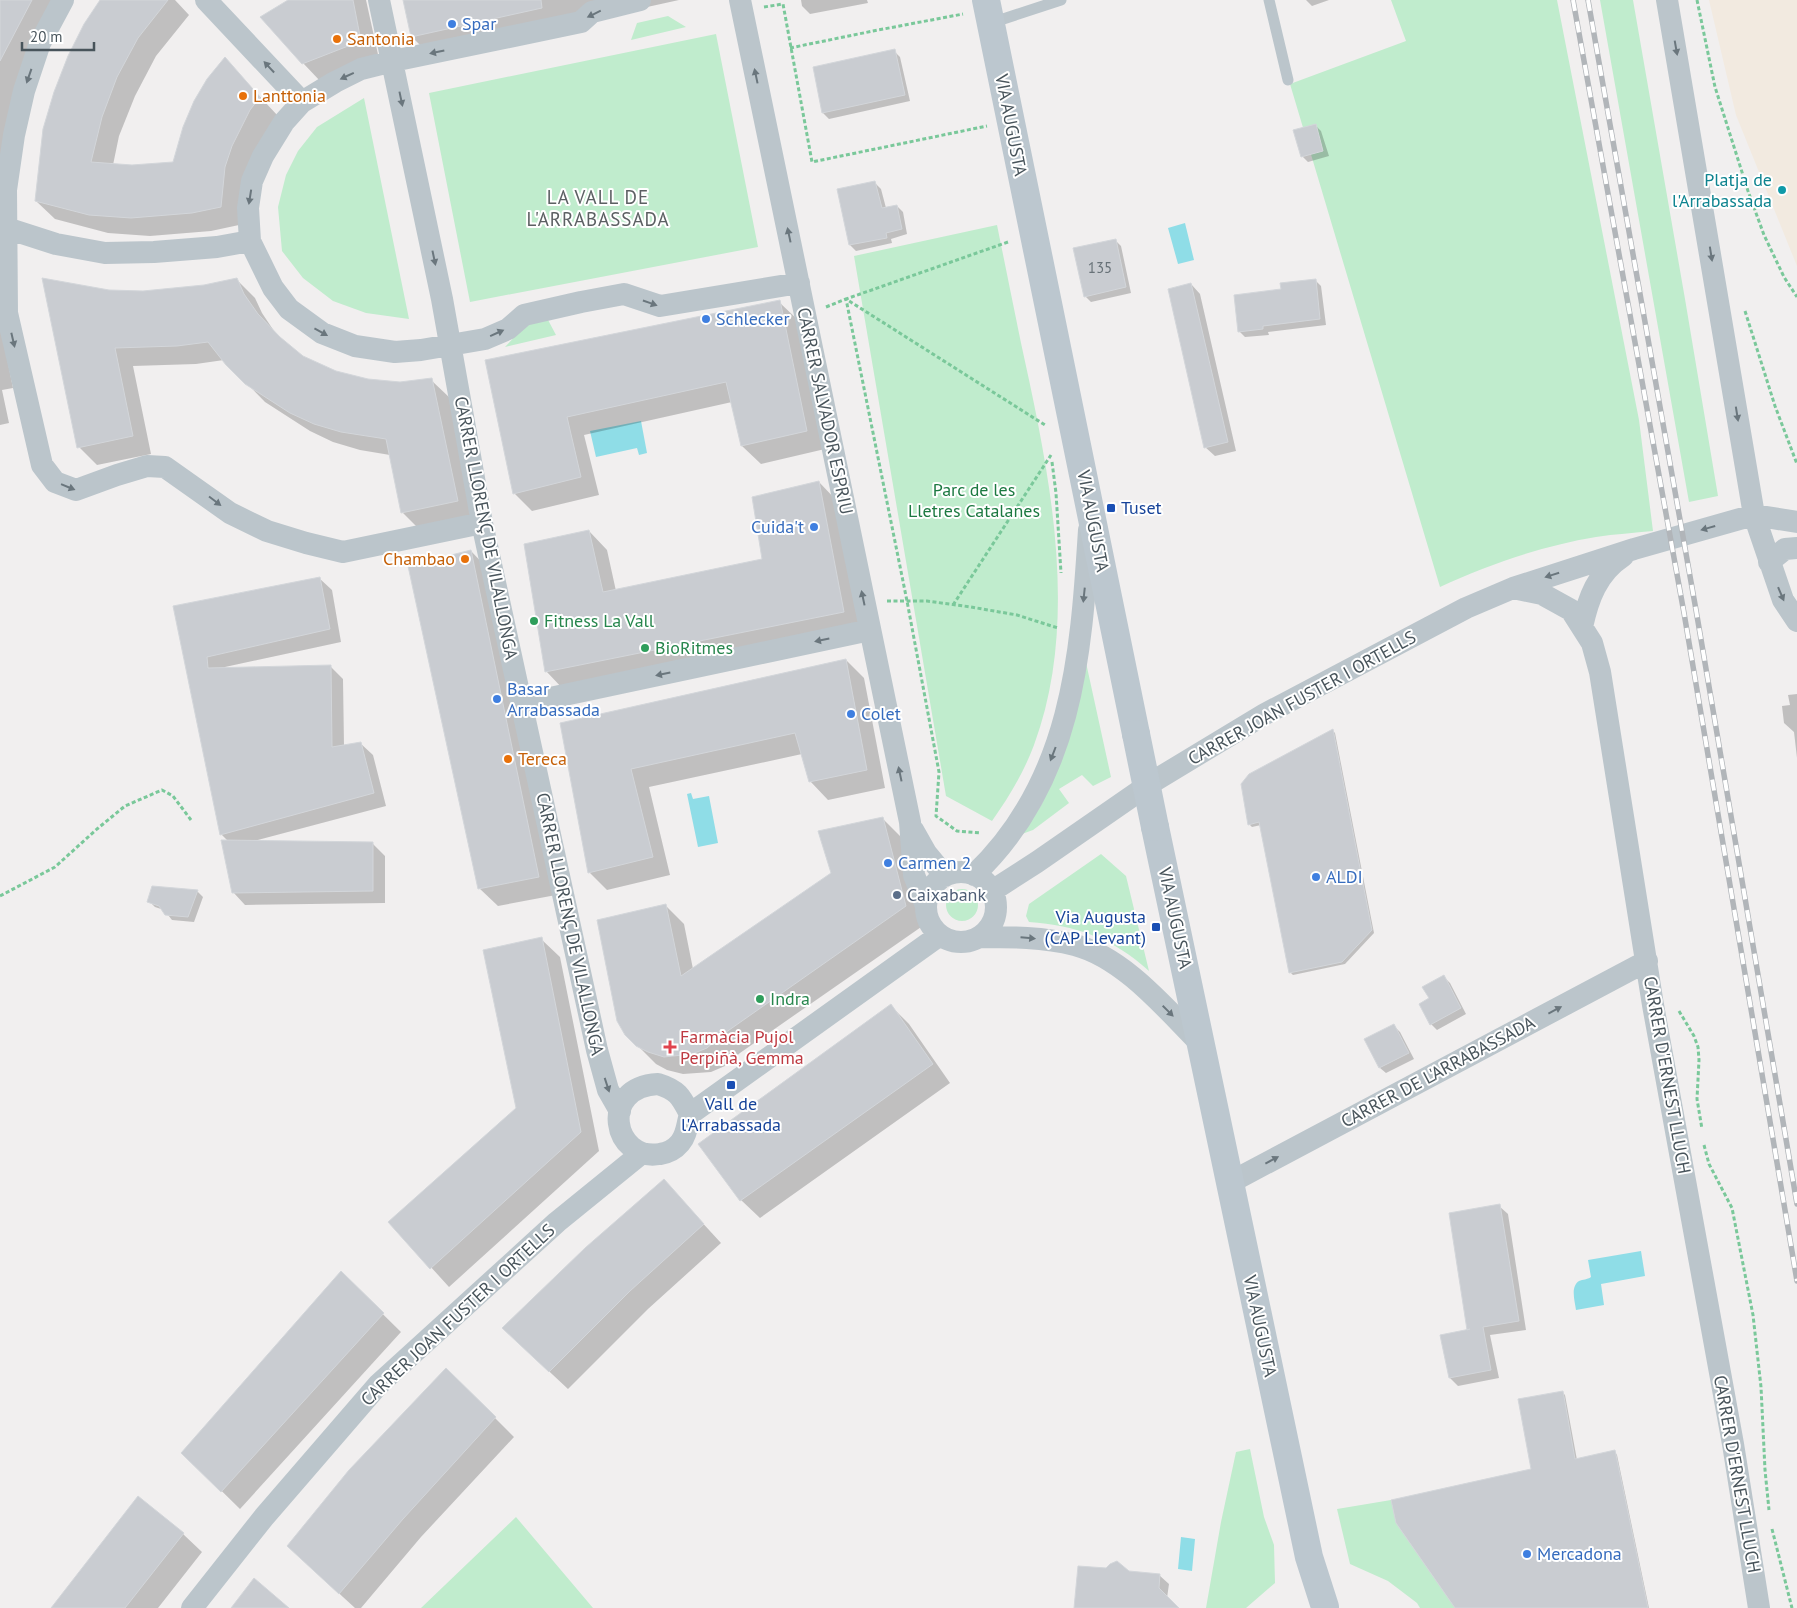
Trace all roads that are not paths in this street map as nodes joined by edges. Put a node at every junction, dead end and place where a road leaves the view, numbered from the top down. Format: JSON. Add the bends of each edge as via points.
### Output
{"nodes":[{"id":1,"x":63,"y":0,"type":"edge"},
{"id":2,"x":206,"y":0,"type":"edge"},
{"id":3,"x":380,"y":0,"type":"edge"},
{"id":4,"x":640,"y":0,"type":"edge"},
{"id":5,"x":1061,"y":0,"type":"edge"},
{"id":6,"x":1269,"y":0,"type":"edge"},
{"id":7,"x":1667,"y":0,"type":"edge"},
{"id":8,"x":741,"y":6,"type":"edge"},
{"id":9,"x":988,"y":11,"type":"edge"},
{"id":10,"x":393,"y":61,"type":"junction"},
{"id":11,"x":1288,"y":80,"type":"dead end"},
{"id":12,"x":302,"y":102,"type":"junction"},
{"id":13,"x":3,"y":227,"type":"edge"},
{"id":14,"x":250,"y":241,"type":"junction"},
{"id":15,"x":799,"y":283,"type":"junction"},
{"id":16,"x":450,"y":344,"type":"junction"},
{"id":17,"x":1090,"y":512,"type":"junction"},
{"id":18,"x":1754,"y":515,"type":"junction"},
{"id":19,"x":1797,"y":522,"type":"edge"},
{"id":20,"x":482,"y":523,"type":"junction"},
{"id":21,"x":1797,"y":548,"type":"edge"},
{"id":22,"x":1634,"y":549,"type":"junction"},
{"id":23,"x":1769,"y":562,"type":"junction"},
{"id":24,"x":1513,"y":588,"type":"junction"},
{"id":25,"x":1797,"y":621,"type":"edge"},
{"id":26,"x":1582,"y":627,"type":"junction"},
{"id":27,"x":870,"y":630,"type":"junction"},
{"id":28,"x":522,"y":704,"type":"junction"},
{"id":29,"x":910,"y":822,"type":"junction"},
{"id":30,"x":974,"y":875,"type":"junction"},
{"id":31,"x":946,"y":876,"type":"junction"},
{"id":32,"x":992,"y":891,"type":"junction"},
{"id":33,"x":926,"y":906,"type":"junction"},
{"id":34,"x":940,"y":935,"type":"junction"},
{"id":35,"x":979,"y":937,"type":"junction"},
{"id":36,"x":1647,"y":961,"type":"junction"},
{"id":37,"x":1200,"y":1043,"type":"junction"},
{"id":38,"x":620,"y":1111,"type":"junction"},
{"id":39,"x":690,"y":1114,"type":"junction"},
{"id":40,"x":642,"y":1153,"type":"junction"},
{"id":41,"x":1229,"y":1183,"type":"junction"},
{"id":42,"x":192,"y":1608,"type":"edge"},
{"id":43,"x":1325,"y":1608,"type":"edge"},
{"id":44,"x":1759,"y":1608,"type":"edge"}],
"edges":[{"from":1,"to":13,"type":"street","one_way":true,"via":[[40,44],[24,91],[14,135]]},
{"from":12,"to":2,"type":"street","one_way":true},
{"from":3,"to":10,"type":"street","name":"CARRER LLORENÇ DE VILALLONGA"},
{"from":4,"to":10,"type":"street","one_way":true,"via":[[592,12],[581,22]]},
{"from":5,"to":9,"type":"lane"},
{"from":6,"to":11,"type":"lane"},
{"from":7,"to":18,"type":"street","one_way":true},
{"from":15,"to":8,"type":"street","name":"CARRER SALVADOR ESPRIU","one_way":true},
{"from":9,"to":17,"type":"main road","name":"VIA AUGUSTA"},
{"from":10,"to":12,"type":"street","one_way":true,"via":[[362,69]]},
{"from":10,"to":16,"type":"street","name":"CARRER LLORENÇ DE VILALLONGA","one_way":true},
{"from":12,"to":14,"type":"street","one_way":true,"via":[[284,122],[252,181],[248,208]]},
{"from":13,"to":14,"type":"street","via":[[56,244],[105,253],[216,247]]},
{"from":13,"to":20,"type":"street","one_way":true,"via":[[7,313],[42,465],[55,482],[76,490],[147,466],[165,467],[230,513],[267,531],[343,552]]},
{"from":14,"to":16,"type":"street","one_way":true,"via":[[273,288],[288,309],[322,334],[355,346],[396,352]]},
{"from":16,"to":15,"type":"street","one_way":true,"via":[[486,339],[508,329],[524,315],[624,294],[660,306]]},
{"from":27,"to":15,"type":"street","name":"CARRER SALVADOR ESPRIU","one_way":true},
{"from":16,"to":20,"type":"street","name":"CARRER LLORENÇ DE VILALLONGA"},
{"from":17,"to":30,"type":"street","one_way":true,"via":[[1085,594],[1074,678],[1061,735],[1032,801],[1006,841]]},
{"from":17,"to":37,"type":"main road","name":"VIA AUGUSTA","bridge":true},
{"from":18,"to":19,"type":"street"},
{"from":18,"to":22,"type":"street","name":"CARRER JOAN FUSTER I ORTELLS","one_way":true},
{"from":18,"to":23,"type":"street"},
{"from":20,"to":28,"type":"street","name":"CARRER LLORENÇ DE VILALLONGA"},
{"from":21,"to":23,"type":"street","via":[[1785,549]]},
{"from":22,"to":24,"type":"street","name":"CARRER JOAN FUSTER I ORTELLS","one_way":true},
{"from":22,"to":26,"type":"street","name":"CARRER JOAN FUSTER I ORTELLS","via":[[1602,575],[1592,591]]},
{"from":23,"to":25,"type":"street","one_way":true,"via":[[1783,600]]},
{"from":24,"to":26,"type":"street","name":"CARRER D'ERNEST LLUCH","via":[[1542,594],[1571,610]]},
{"from":24,"to":32,"type":"street","name":"CARRER JOAN FUSTER I ORTELLS","via":[[1466,608],[1265,714],[1154,781]]},
{"from":26,"to":36,"type":"street","name":"CARRER D'ERNEST LLUCH","via":[[1592,643],[1600,672]]},
{"from":27,"to":28,"type":"street","one_way":true},
{"from":29,"to":27,"type":"street","name":"CARRER SALVADOR ESPRIU","one_way":true},
{"from":28,"to":38,"type":"street","name":"CARRER LLORENÇ DE VILALLONGA","one_way":true,"via":[[596,1050],[608,1090]]},
{"from":29,"to":31,"type":"street","name":"CARRER SALVADOR ESPRIU","via":[[926,853]]},
{"from":29,"to":33,"type":"street","name":"CARRER SALVADOR ESPRIU","via":[[914,875]]},
{"from":30,"to":31,"type":"street","via":[[955,872]]},
{"from":30,"to":32,"type":"street"},
{"from":31,"to":33,"type":"street","via":[[935,883]]},
{"from":32,"to":35,"type":"street","via":[[996,911],[990,926]]},
{"from":33,"to":34,"type":"street","via":[[931,925]]},
{"from":34,"to":35,"type":"street","via":[[956,942],[968,942]]},
{"from":34,"to":39,"type":"street"},
{"from":35,"to":37,"type":"street","one_way":true,"via":[[1050,940],[1094,952],[1148,991]]},
{"from":41,"to":36,"type":"street","name":"CARRER DE L'ARRABASSADA","one_way":true},
{"from":36,"to":44,"type":"street","name":"CARRER D'ERNEST LLUCH"},
{"from":37,"to":41,"type":"main road","name":"VIA AUGUSTA"},
{"from":38,"to":39,"type":"street","via":[[624,1100],[638,1087],[658,1084],[671,1088],[680,1096]]},
{"from":38,"to":40,"type":"street","via":[[623,1137]]},
{"from":39,"to":40,"type":"street","via":[[687,1132],[676,1147],[654,1155]]},
{"from":40,"to":42,"type":"street","name":"CARRER JOAN FUSTER I ORTELLS","via":[[557,1222],[378,1385],[264,1516]]},
{"from":41,"to":43,"type":"main road","name":"VIA AUGUSTA","via":[[1309,1557]]}]}
